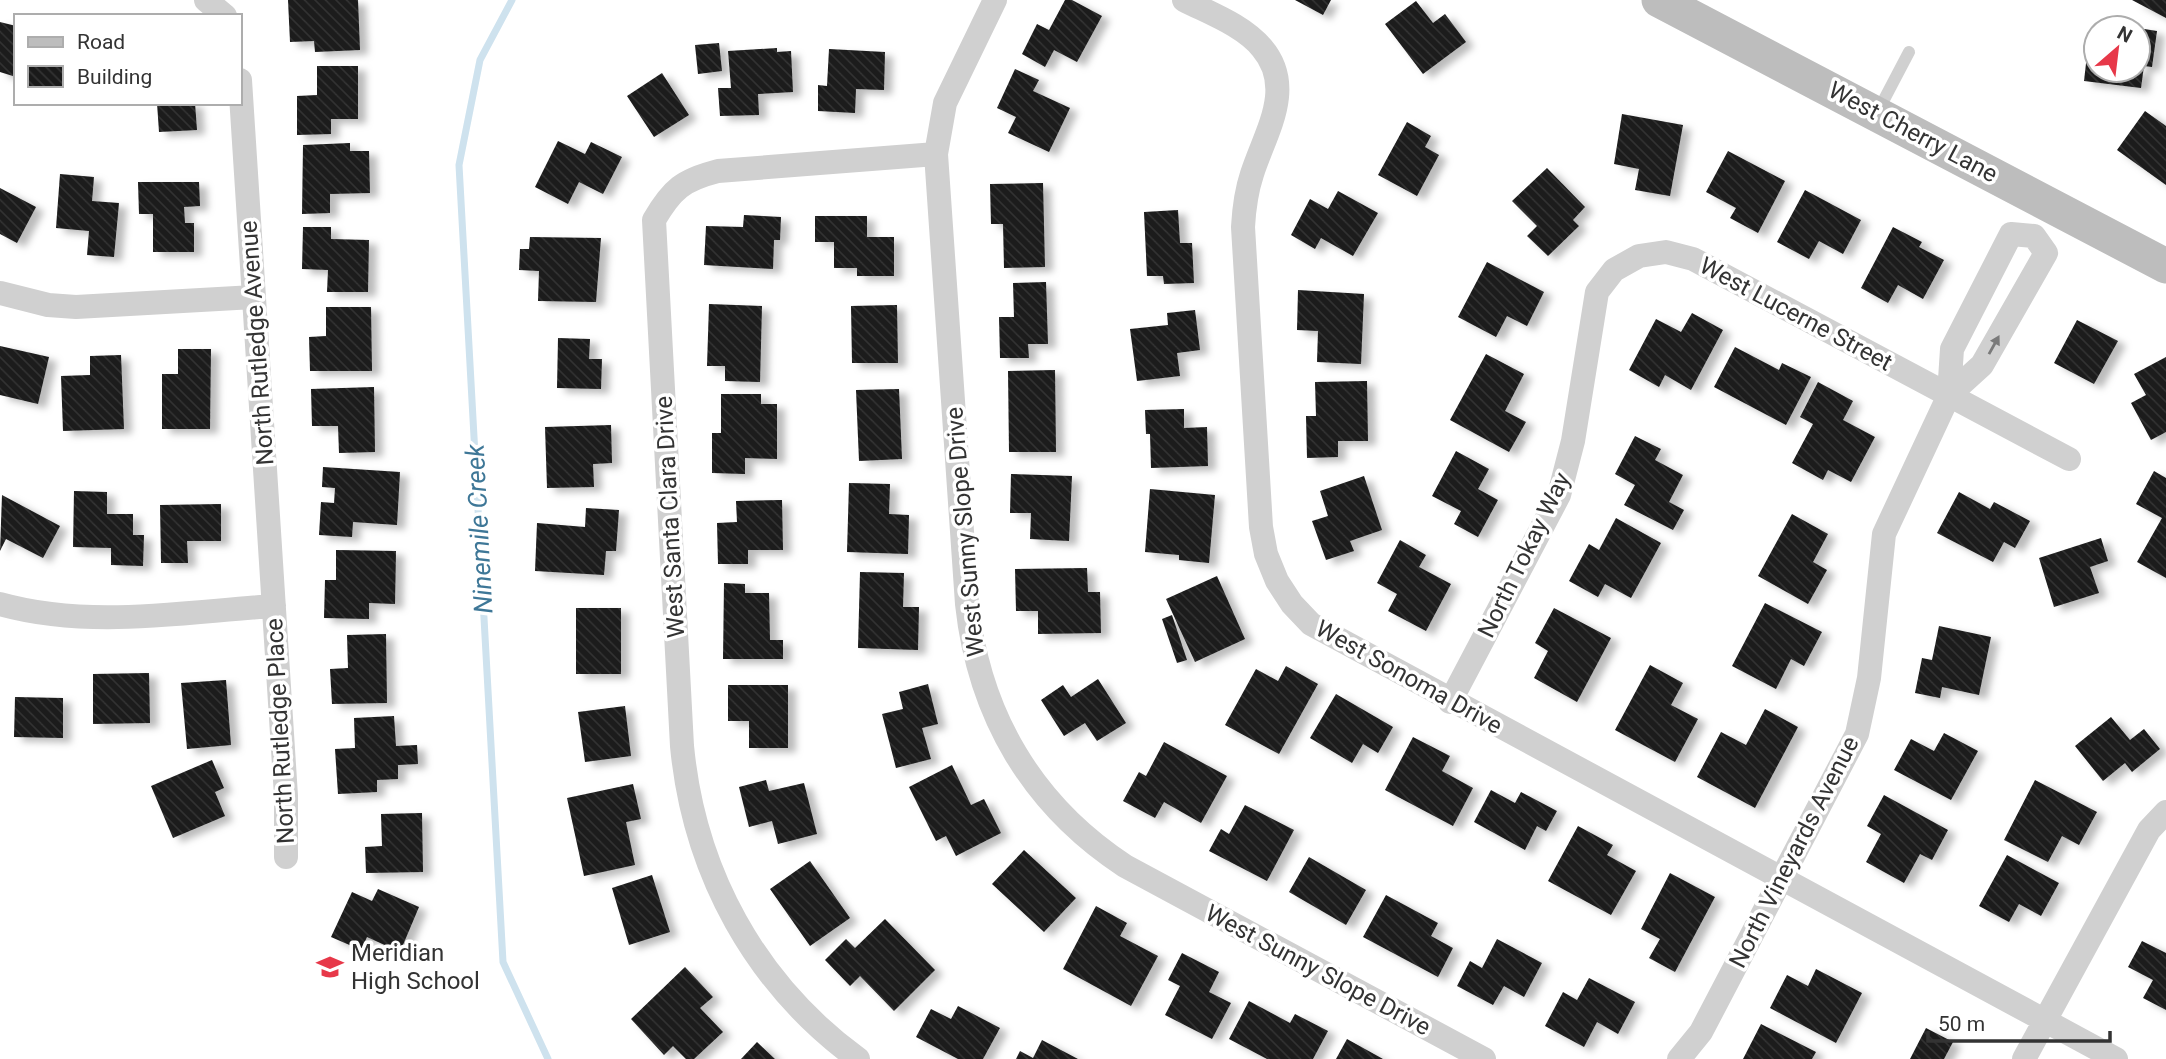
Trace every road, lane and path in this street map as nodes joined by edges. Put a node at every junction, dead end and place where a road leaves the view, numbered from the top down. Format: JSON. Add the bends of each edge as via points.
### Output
{"nodes":[{"id":1,"x":995,"y":0,"type":"edge"},
{"id":2,"x":1184,"y":0,"type":"edge"},
{"id":3,"x":1659,"y":0,"type":"edge"},
{"id":4,"x":1909,"y":51,"type":"dead end"},
{"id":5,"x":242,"y":105,"type":"edge"},
{"id":6,"x":1877,"y":113,"type":"junction"},
{"id":7,"x":936,"y":154,"type":"junction"},
{"id":8,"x":2051,"y":205,"type":"junction"},
{"id":9,"x":2034,"y":236,"type":"junction"},
{"id":10,"x":1639,"y":256,"type":"joint"},
{"id":11,"x":2166,"y":266,"type":"edge"},
{"id":12,"x":0,"y":293,"type":"edge"},
{"id":13,"x":254,"y":297,"type":"junction"},
{"id":14,"x":1949,"y":395,"type":"junction"},
{"id":15,"x":2070,"y":459,"type":"dead end"},
{"id":16,"x":0,"y":604,"type":"edge"},
{"id":17,"x":274,"y":606,"type":"junction"},
{"id":18,"x":1450,"y":702,"type":"junction"},
{"id":19,"x":2166,"y":812,"type":"edge"},
{"id":20,"x":286,"y":857,"type":"dead end"},
{"id":21,"x":1782,"y":879,"type":"junction"},
{"id":22,"x":2045,"y":1021,"type":"junction"},
{"id":23,"x":858,"y":1059,"type":"edge"},
{"id":24,"x":1485,"y":1059,"type":"edge"},
{"id":25,"x":1679,"y":1059,"type":"edge"},
{"id":26,"x":2024,"y":1059,"type":"edge"},
{"id":27,"x":2116,"y":1059,"type":"edge"}],
"edges":[{"from":1,"to":7,"type":"street","name":"West Sunny Slope Drive","via":[[945,103]]},
{"from":2,"to":18,"type":"street","name":"West Sonoma Drive","via":[[1241,30],[1262,48],[1276,73],[1279,101],[1244,199],[1243,227],[1262,527],[1276,581],[1311,624]]},
{"from":3,"to":6,"type":"main road","name":"West Cherry Lane"},
{"from":4,"to":6,"type":"lane"},
{"from":5,"to":13,"type":"street","name":"North Rutledge Avenue"},
{"from":6,"to":8,"type":"main road","name":"West Cherry Lane"},
{"from":7,"to":23,"type":"street","name":"West Santa Clara Drive","via":[[718,171],[691,178],[668,195],[654,220],[682,746],[696,830],[717,887],[751,948],[797,1007]]},
{"from":7,"to":24,"type":"street","name":"West Sunny Slope Drive","via":[[970,632],[984,689],[1007,742],[1058,812],[1125,866]]},
{"from":8,"to":9,"type":"street"},
{"from":8,"to":11,"type":"main road","name":"West Cherry Lane"},
{"from":14,"to":9,"type":"street","name":"North Vineyards Avenue","one_way":true,"via":[[1982,365],[2046,253]]},
{"from":9,"to":14,"type":"street","name":"North Vineyards Avenue","via":[[2011,234],[1952,349]]},
{"from":10,"to":14,"type":"street","name":"West Lucerne Street","via":[[1667,252],[1693,259]]},
{"from":10,"to":18,"type":"street","name":"North Tokay Way","via":[[1614,270],[1597,292],[1573,441],[1559,495]]},
{"from":12,"to":13,"type":"street","via":[[76,307]]},
{"from":13,"to":17,"type":"street","name":"North Rutledge Avenue"},
{"from":14,"to":15,"type":"street"},
{"from":14,"to":21,"type":"street","name":"North Vineyards Avenue","via":[[1884,534],[1869,678],[1857,734]]},
{"from":16,"to":17,"type":"street","via":[[66,617],[98,618]]},
{"from":17,"to":20,"type":"street","name":"North Rutledge Place"},
{"from":18,"to":21,"type":"street","name":"West Sonoma Drive"},
{"from":19,"to":22,"type":"street","via":[[2149,830]]},
{"from":21,"to":22,"type":"street","name":"West Sonoma Drive"},
{"from":21,"to":25,"type":"street","name":"North Vineyards Avenue","via":[[1701,1031]]},
{"from":22,"to":26,"type":"street"},
{"from":22,"to":27,"type":"street","name":"West Sonoma Drive"}]}
